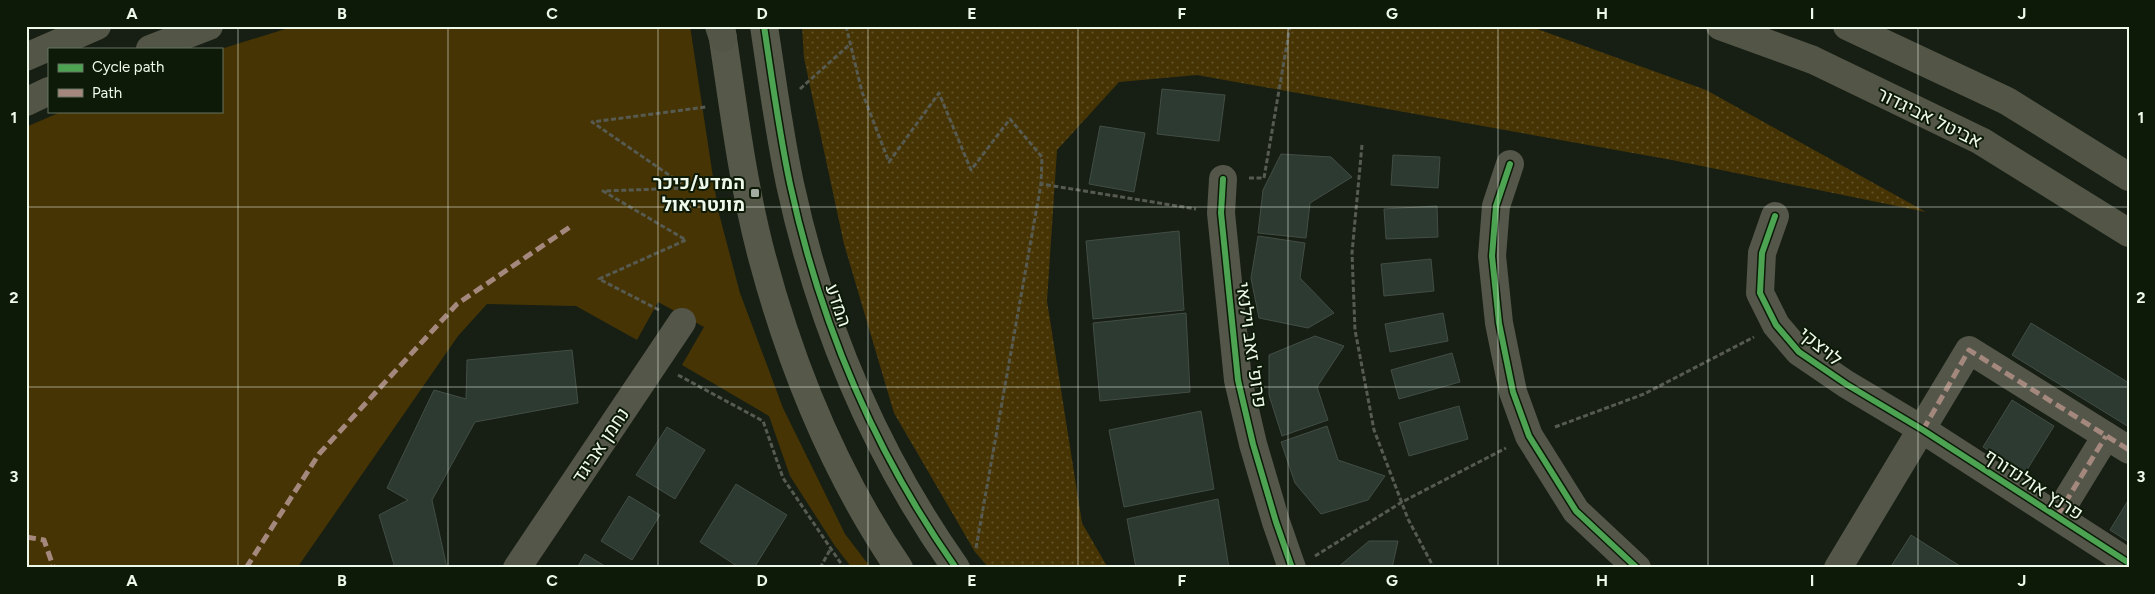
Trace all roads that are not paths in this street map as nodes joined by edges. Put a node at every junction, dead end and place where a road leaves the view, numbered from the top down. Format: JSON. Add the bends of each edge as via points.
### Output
{"nodes":[{"id":1,"x":97,"y":26,"type":"edge"},
{"id":2,"x":210,"y":26,"type":"edge"},
{"id":3,"x":764,"y":26,"type":"edge"},
{"id":4,"x":1720,"y":26,"type":"edge"},
{"id":5,"x":1847,"y":26,"type":"edge"},
{"id":6,"x":721,"y":30,"type":"edge"},
{"id":7,"x":153,"y":48,"type":"edge"},
{"id":8,"x":26,"y":57,"type":"edge"},
{"id":9,"x":48,"y":91,"type":"edge"},
{"id":10,"x":26,"y":102,"type":"edge"},
{"id":11,"x":1510,"y":164,"type":"dead end"},
{"id":12,"x":2129,"y":177,"type":"edge"},
{"id":13,"x":1224,"y":179,"type":"road end"},
{"id":14,"x":1775,"y":216,"type":"dead end"},
{"id":15,"x":2129,"y":233,"type":"edge"},
{"id":16,"x":682,"y":322,"type":"road end"},
{"id":17,"x":1922,"y":430,"type":"junction"},
{"id":18,"x":2118,"y":443,"type":"edge"},
{"id":19,"x":2057,"y":516,"type":"junction"},
{"id":20,"x":965,"y":560,"type":"edge"},
{"id":21,"x":2129,"y":563,"type":"edge"},
{"id":22,"x":517,"y":568,"type":"edge"},
{"id":23,"x":899,"y":568,"type":"edge"},
{"id":24,"x":1292,"y":568,"type":"edge"},
{"id":25,"x":1637,"y":568,"type":"edge"},
{"id":26,"x":1838,"y":568,"type":"edge"}],
"edges":[{"from":1,"to":8,"type":"main road"},
{"from":2,"to":7,"type":"main road"},
{"from":3,"to":20,"type":"street","name":"המדע","via":[[790,182],[820,299],[848,374],[885,454],[929,530]]},
{"from":4,"to":15,"type":"main road","name":"אביטל אביגדור","via":[[1813,60],[1981,141]]},
{"from":5,"to":12,"type":"main road","via":[[2007,101]]},
{"from":6,"to":23,"type":"street","via":[[750,203],[777,309],[803,385],[837,460],[872,528]]},
{"from":9,"to":10,"type":"main road"},
{"from":11,"to":25,"type":"street","via":[[1496,206],[1492,256],[1499,323],[1514,392],[1529,436],[1576,511]]},
{"from":13,"to":24,"type":"street","name":"פרופ' זאב וילנאי","via":[[1221,213],[1238,380],[1255,452]]},
{"from":14,"to":17,"type":"street","name":"לויצקי","via":[[1762,253],[1760,293],[1776,325],[1799,352]]},
{"from":16,"to":22,"type":"street","name":"נחמן אביגד"},
{"from":17,"to":18,"type":"street","via":[[1970,350]]},
{"from":17,"to":19,"type":"street","name":"פרנץ אולנדורף"},
{"from":17,"to":26,"type":"street"},
{"from":18,"to":19,"type":"street"},
{"from":19,"to":21,"type":"street","name":"פרנץ אולנדורף"}]}
